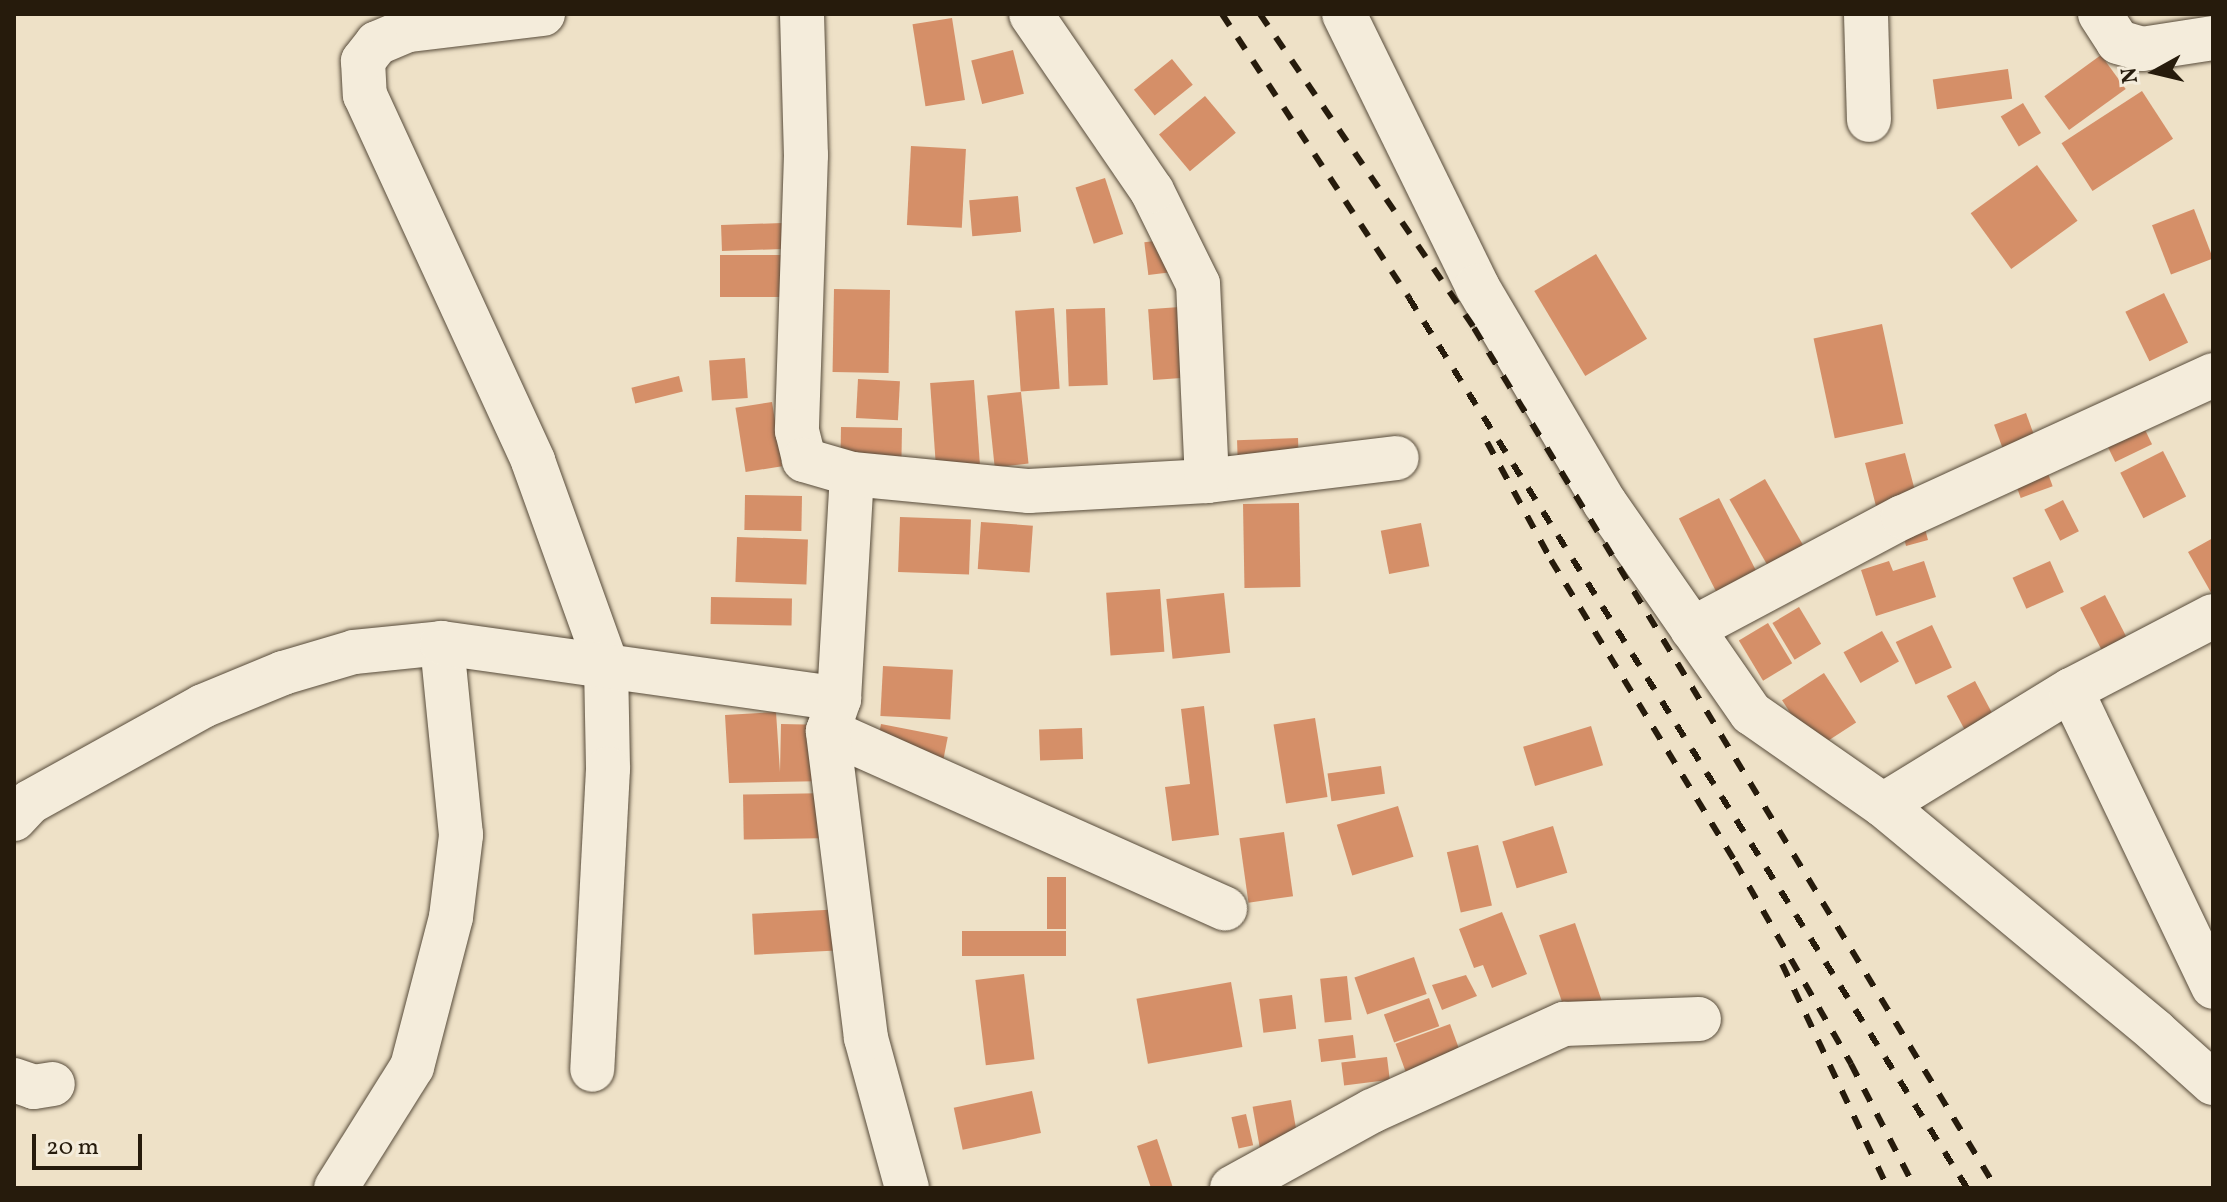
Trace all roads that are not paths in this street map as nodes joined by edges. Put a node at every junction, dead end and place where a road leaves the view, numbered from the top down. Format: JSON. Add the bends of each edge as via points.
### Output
{"nodes":[{"id":1,"x":543,"y":14,"type":"edge"},
{"id":2,"x":802,"y":14,"type":"edge"},
{"id":3,"x":1031,"y":14,"type":"edge"},
{"id":4,"x":1344,"y":14,"type":"edge"},
{"id":5,"x":1866,"y":14,"type":"edge"},
{"id":6,"x":2100,"y":14,"type":"edge"},
{"id":7,"x":2213,"y":38,"type":"edge"},
{"id":8,"x":1869,"y":120,"type":"dead end"},
{"id":9,"x":2213,"y":375,"type":"edge"},
{"id":10,"x":1397,"y":458,"type":"dead end"},
{"id":11,"x":852,"y":474,"type":"junction"},
{"id":12,"x":1207,"y":481,"type":"junction"},
{"id":13,"x":2213,"y":616,"type":"edge"},
{"id":14,"x":1692,"y":629,"type":"junction"},
{"id":15,"x":442,"y":643,"type":"junction"},
{"id":16,"x":606,"y":664,"type":"junction"},
{"id":17,"x":2071,"y":690,"type":"junction"},
{"id":18,"x":833,"y":715,"type":"junction"},
{"id":19,"x":19,"y":799,"type":"edge"},
{"id":20,"x":1883,"y":805,"type":"junction"},
{"id":21,"x":1225,"y":909,"type":"dead end"},
{"id":22,"x":2213,"y":987,"type":"edge"},
{"id":23,"x":1699,"y":1019,"type":"dead end"},
{"id":24,"x":592,"y":1070,"type":"dead end"},
{"id":25,"x":2213,"y":1083,"type":"edge"},
{"id":26,"x":336,"y":1188,"type":"edge"},
{"id":27,"x":907,"y":1188,"type":"edge"},
{"id":28,"x":1232,"y":1188,"type":"edge"}],
"edges":[{"from":1,"to":16,"type":"street","via":[[408,30],[377,43],[363,61],[365,95],[533,461]]},
{"from":2,"to":11,"type":"street","via":[[806,155],[797,431],[804,460]]},
{"from":3,"to":12,"type":"street","via":[[1152,191],[1198,284]]},
{"from":4,"to":14,"type":"street","via":[[1477,286],[1605,503]]},
{"from":5,"to":8,"type":"street"},
{"from":6,"to":7,"type":"street","via":[[2118,42],[2142,49]]},
{"from":9,"to":14,"type":"street","via":[[1903,517]]},
{"from":10,"to":12,"type":"street"},
{"from":11,"to":12,"type":"street","via":[[1029,491]]},
{"from":11,"to":18,"type":"street"},
{"from":13,"to":17,"type":"street"},
{"from":14,"to":20,"type":"street","via":[[1751,713]]},
{"from":15,"to":16,"type":"street"},
{"from":15,"to":19,"type":"street","via":[[354,652],[283,673],[203,706]]},
{"from":15,"to":26,"type":"street","via":[[461,835],[451,917],[412,1067]]},
{"from":16,"to":18,"type":"street"},
{"from":16,"to":24,"type":"street","via":[[608,769]]},
{"from":17,"to":20,"type":"street"},
{"from":17,"to":22,"type":"street"},
{"from":18,"to":21,"type":"street"},
{"from":18,"to":27,"type":"street","via":[[866,1038]]},
{"from":20,"to":25,"type":"street"},
{"from":23,"to":28,"type":"street","via":[[1564,1024],[1372,1111]]}]}
